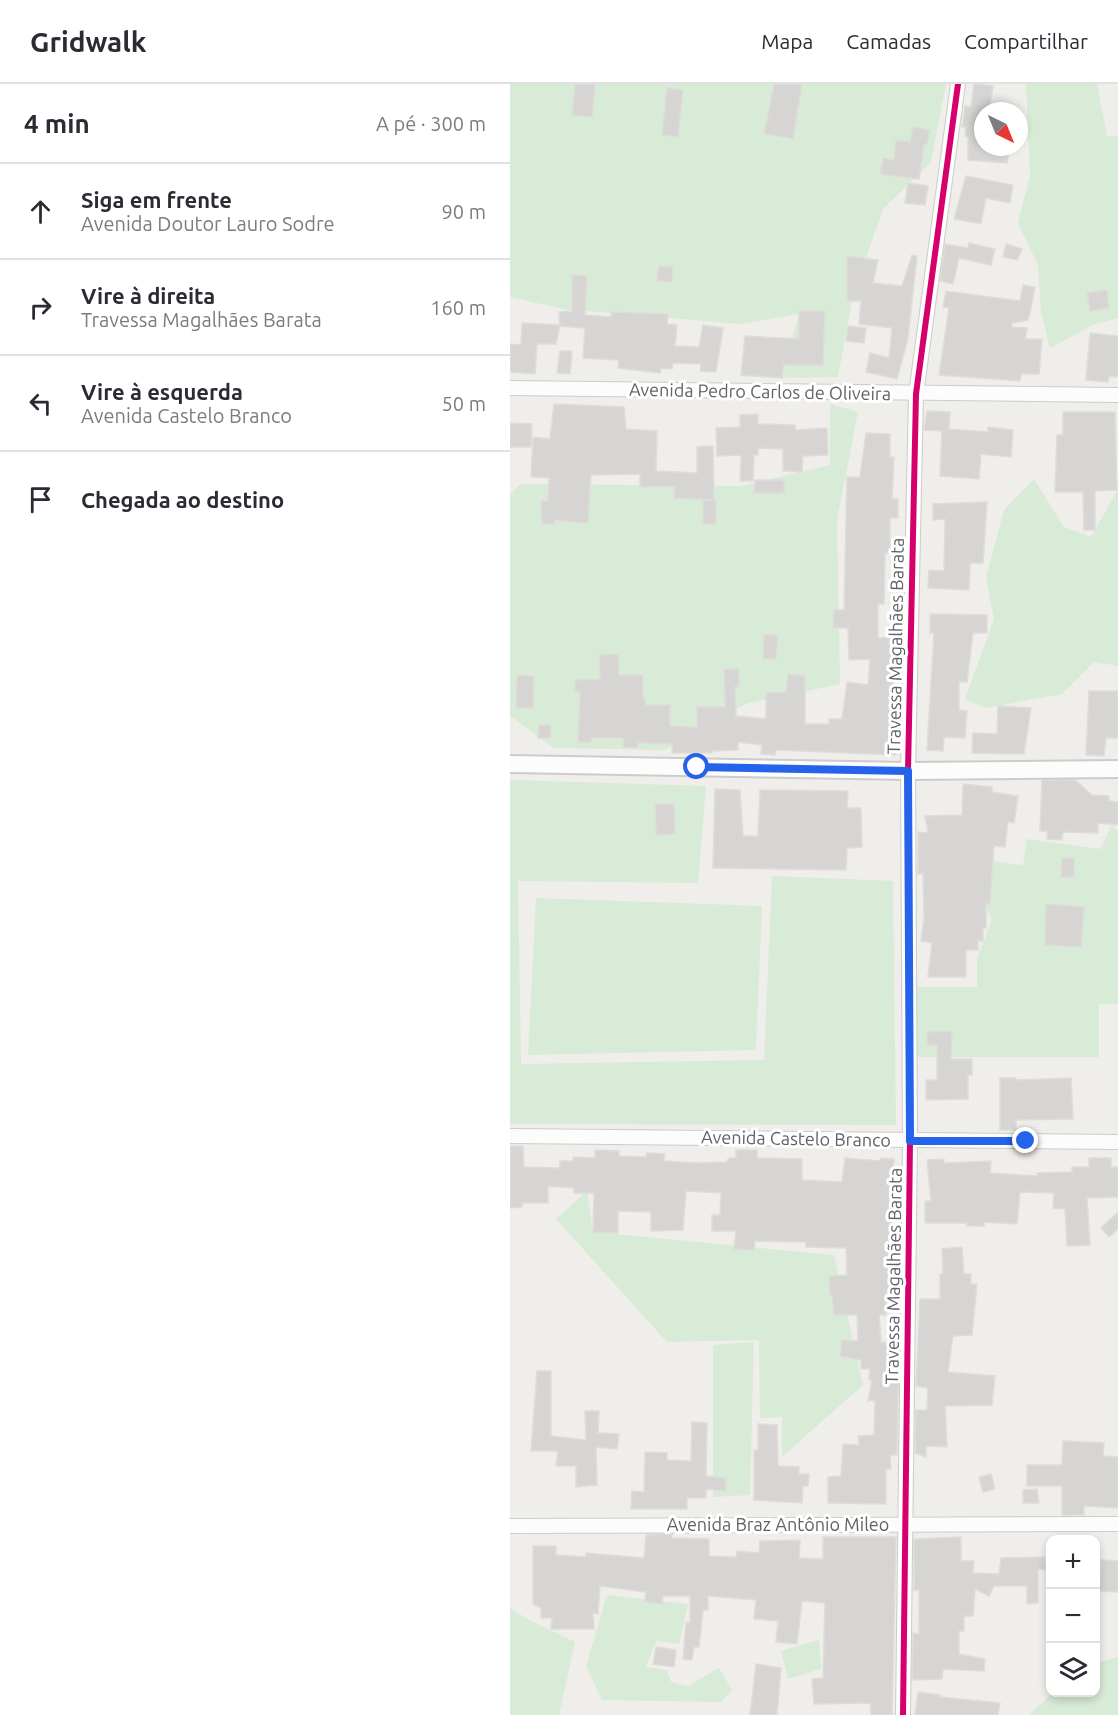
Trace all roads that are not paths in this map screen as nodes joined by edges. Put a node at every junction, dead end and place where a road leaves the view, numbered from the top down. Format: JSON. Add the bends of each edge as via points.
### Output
{"nodes":[{"id":1,"x":958,"y":84,"type":"edge"},
{"id":2,"x":510,"y":388,"type":"edge"},
{"id":3,"x":916,"y":394,"type":"junction"},
{"id":4,"x":1118,"y":395,"type":"edge"},
{"id":5,"x":510,"y":764,"type":"edge"},
{"id":6,"x":1118,"y":769,"type":"edge"},
{"id":7,"x":908,"y":771,"type":"junction"},
{"id":8,"x":510,"y":1136,"type":"edge"},
{"id":9,"x":910,"y":1141,"type":"junction"},
{"id":10,"x":1118,"y":1142,"type":"edge"},
{"id":11,"x":905,"y":1524,"type":"junction"},
{"id":12,"x":1118,"y":1524,"type":"edge"},
{"id":13,"x":510,"y":1526,"type":"edge"},
{"id":14,"x":903,"y":1715,"type":"edge"}],
"edges":[{"from":1,"to":3,"type":"street","name":"Travessa Magalhães Barata"},
{"from":2,"to":3,"type":"street","name":"Avenida Pedro Carlos de Oliveira"},
{"from":3,"to":4,"type":"street","name":"Avenida Pedro Carlos de Oliveira"},
{"from":3,"to":7,"type":"street","name":"Travessa Magalhães Barata"},
{"from":5,"to":7,"type":"street"},
{"from":6,"to":7,"type":"street"},
{"from":7,"to":9,"type":"street","name":"Travessa Magalhães Barata"},
{"from":8,"to":9,"type":"street","name":"Avenida Castelo Branco"},
{"from":9,"to":10,"type":"street","name":"Avenida Castelo Branco"},
{"from":9,"to":11,"type":"street","name":"Travessa Magalhães Barata"},
{"from":11,"to":12,"type":"street","name":"Avenida Braz Antônio Mileo"},
{"from":11,"to":13,"type":"street","name":"Avenida Braz Antônio Mileo"},
{"from":11,"to":14,"type":"street","name":"Travessa Magalhães Barata"}]}
